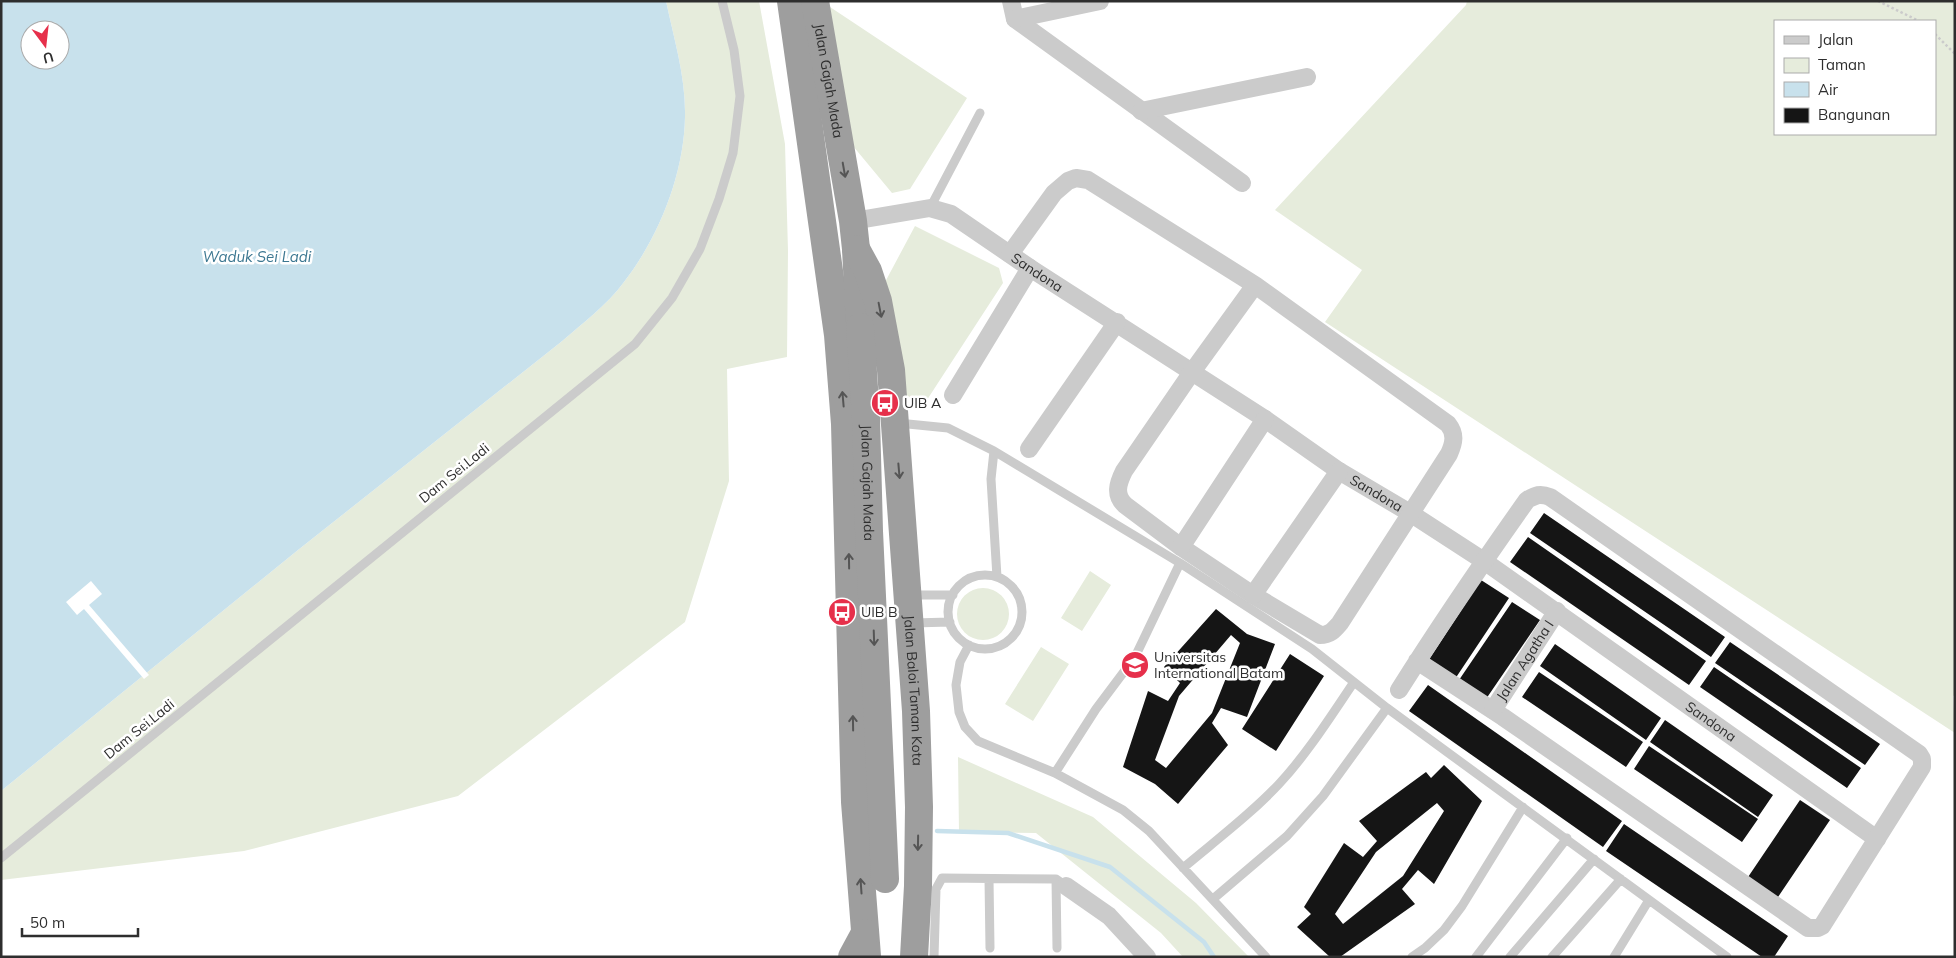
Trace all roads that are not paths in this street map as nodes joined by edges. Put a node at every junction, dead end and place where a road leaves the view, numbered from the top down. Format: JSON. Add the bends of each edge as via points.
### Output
{"nodes":[{"id":1,"x":722,"y":1,"type":"edge"},
{"id":2,"x":791,"y":1,"type":"edge"},
{"id":3,"x":815,"y":1,"type":"edge"},
{"id":4,"x":1011,"y":1,"type":"edge"},
{"id":5,"x":1100,"y":1,"type":"edge"},
{"id":6,"x":1015,"y":19,"type":"junction"},
{"id":7,"x":1307,"y":77,"type":"dead end"},
{"id":8,"x":1141,"y":111,"type":"junction"},
{"id":9,"x":980,"y":113,"type":"dead end"},
{"id":10,"x":1242,"y":183,"type":"dead end"},
{"id":11,"x":930,"y":208,"type":"junction"},
{"id":12,"x":853,"y":220,"type":"junction"},
{"id":13,"x":856,"y":249,"type":"junction"},
{"id":14,"x":1010,"y":254,"type":"junction"},
{"id":15,"x":1030,"y":268,"type":"junction"},
{"id":16,"x":1255,"y":285,"type":"junction"},
{"id":17,"x":1117,"y":322,"type":"junction"},
{"id":18,"x":1192,"y":372,"type":"junction"},
{"id":19,"x":953,"y":395,"type":"dead end"},
{"id":20,"x":1265,"y":419,"type":"junction"},
{"id":21,"x":895,"y":422,"type":"junction"},
{"id":22,"x":1030,"y":449,"type":"dead end"},
{"id":23,"x":994,"y":451,"type":"junction"},
{"id":24,"x":1339,"y":471,"type":"junction"},
{"id":25,"x":1410,"y":513,"type":"junction"},
{"id":26,"x":1180,"y":555,"type":"junction"},
{"id":27,"x":1484,"y":561,"type":"junction"},
{"id":28,"x":996,"y":577,"type":"junction"},
{"id":29,"x":908,"y":595,"type":"junction"},
{"id":30,"x":953,"y":595,"type":"junction"},
{"id":31,"x":1254,"y":595,"type":"junction"},
{"id":32,"x":1556,"y":611,"type":"junction"},
{"id":33,"x":950,"y":622,"type":"junction"},
{"id":34,"x":910,"y":623,"type":"junction"},
{"id":35,"x":970,"y":645,"type":"junction"},
{"id":36,"x":1417,"y":661,"type":"junction"},
{"id":37,"x":1354,"y":682,"type":"junction"},
{"id":38,"x":1399,"y":690,"type":"dead end"},
{"id":39,"x":1387,"y":708,"type":"junction"},
{"id":40,"x":1493,"y":710,"type":"junction"},
{"id":41,"x":1055,"y":773,"type":"junction"},
{"id":42,"x":855,"y":802,"type":"junction"},
{"id":43,"x":919,"y":807,"type":"junction"},
{"id":44,"x":1523,"y":807,"type":"junction"},
{"id":45,"x":1567,"y":838,"type":"junction"},
{"id":46,"x":1877,"y":839,"type":"junction"},
{"id":47,"x":1,"y":858,"type":"edge"},
{"id":48,"x":1594,"y":859,"type":"junction"},
{"id":49,"x":1183,"y":868,"type":"junction"},
{"id":50,"x":989,"y":879,"type":"junction"},
{"id":51,"x":1621,"y":879,"type":"junction"},
{"id":52,"x":1061,"y":882,"type":"junction"},
{"id":53,"x":1213,"y":899,"type":"junction"},
{"id":54,"x":1648,"y":900,"type":"junction"},
{"id":55,"x":990,"y":948,"type":"dead end"},
{"id":56,"x":1057,"y":948,"type":"dead end"},
{"id":57,"x":861,"y":949,"type":"edge"},
{"id":58,"x":914,"y":957,"type":"edge"},
{"id":59,"x":934,"y":957,"type":"edge"},
{"id":60,"x":1148,"y":957,"type":"edge"},
{"id":61,"x":1266,"y":957,"type":"edge"},
{"id":62,"x":1412,"y":957,"type":"edge"},
{"id":63,"x":1476,"y":957,"type":"edge"},
{"id":64,"x":1510,"y":957,"type":"edge"},
{"id":65,"x":1552,"y":957,"type":"edge"},
{"id":66,"x":1614,"y":957,"type":"edge"},
{"id":67,"x":1727,"y":957,"type":"edge"}],
"edges":[{"from":1,"to":47,"type":"lane","name":"Dam Sei.Ladi","via":[[734,50],[740,96],[733,153],[720,199],[700,249],[672,298],[635,344]]},
{"from":42,"to":2,"type":"highway","name":"Jalan Gajah Mada","one_way":true,"via":[[841,374]]},
{"from":3,"to":12,"type":"highway","name":"Jalan Gajah Mada","one_way":true},
{"from":4,"to":6,"type":"street"},
{"from":5,"to":6,"type":"street"},
{"from":6,"to":8,"type":"street"},
{"from":7,"to":8,"type":"street"},
{"from":8,"to":10,"type":"street"},
{"from":9,"to":11,"type":"lane"},
{"from":11,"to":12,"type":"street","name":"Sandona"},
{"from":11,"to":14,"type":"street","name":"Sandona","via":[[950,214]]},
{"from":12,"to":13,"type":"highway","name":"Jalan Gajah Mada"},
{"from":13,"to":21,"type":"highway","name":"Jalan Baloi Taman Kota","one_way":true,"via":[[868,271],[878,302],[891,370]]},
{"from":13,"to":57,"type":"highway","name":"Jalan Gajah Mada","one_way":true,"bridge":true,"via":[[885,878]]},
{"from":14,"to":15,"type":"street","name":"Sandona"},
{"from":14,"to":16,"type":"street","via":[[1054,193],[1076,178],[1088,180]]},
{"from":15,"to":17,"type":"street","name":"Sandona"},
{"from":15,"to":19,"type":"street"},
{"from":16,"to":18,"type":"street"},
{"from":16,"to":25,"type":"street","via":[[1448,424],[1453,444],[1449,454]]},
{"from":17,"to":18,"type":"street","name":"Sandona"},
{"from":17,"to":22,"type":"street"},
{"from":18,"to":20,"type":"street","name":"Sandona"},
{"from":18,"to":26,"type":"street","via":[[1124,472],[1118,488],[1120,501]]},
{"from":20,"to":24,"type":"street","name":"Sandona"},
{"from":20,"to":26,"type":"street"},
{"from":21,"to":23,"type":"lane","via":[[948,428]]},
{"from":21,"to":29,"type":"highway","name":"Jalan Baloi Taman Kota","one_way":true},
{"from":23,"to":26,"type":"lane"},
{"from":23,"to":28,"type":"lane","via":[[991,479]]},
{"from":24,"to":25,"type":"street","name":"Sandona"},
{"from":24,"to":31,"type":"street"},
{"from":25,"to":27,"type":"street","name":"Sandona"},
{"from":25,"to":31,"type":"street","via":[[1340,623],[1328,635],[1320,635]]},
{"from":26,"to":31,"type":"street"},
{"from":26,"to":37,"type":"lane"},
{"from":26,"to":41,"type":"lane","via":[[1135,657]]},
{"from":27,"to":32,"type":"street","name":"Sandona"},
{"from":27,"to":36,"type":"street"},
{"from":27,"to":46,"type":"street","via":[[1527,500],[1542,494],[1550,497],[1919,754],[1922,767]]},
{"from":28,"to":30,"type":"lane","via":[[971,578]]},
{"from":28,"to":35,"type":"lane","via":[[1016,591],[1021,602],[1020,626],[1009,640],[993,648],[981,649]]},
{"from":29,"to":30,"type":"lane"},
{"from":29,"to":34,"type":"highway","name":"Jalan Baloi Taman Kota"},
{"from":30,"to":33,"type":"lane","via":[[949,608]]},
{"from":32,"to":40,"type":"street","name":"Jalan Agatha I"},
{"from":32,"to":46,"type":"street","name":"Sandona"},
{"from":33,"to":34,"type":"lane"},
{"from":33,"to":35,"type":"lane","via":[[954,632]]},
{"from":34,"to":43,"type":"highway","name":"Jalan Baloi Taman Kota"},
{"from":35,"to":41,"type":"lane","via":[[960,662],[956,685],[959,712],[965,727],[978,741]]},
{"from":36,"to":38,"type":"street"},
{"from":36,"to":40,"type":"street"},
{"from":37,"to":39,"type":"lane"},
{"from":37,"to":49,"type":"lane","via":[[1280,783]]},
{"from":39,"to":44,"type":"lane"},
{"from":39,"to":53,"type":"lane","via":[[1323,796],[1286,836]]},
{"from":40,"to":46,"type":"street","via":[[1808,928],[1822,926]]},
{"from":41,"to":49,"type":"lane","via":[[1123,810],[1149,831]]},
{"from":42,"to":43,"type":"highway","via":[[874,821],[888,824],[902,822]]},
{"from":57,"to":42,"type":"highway","name":"Jalan Gajah Mada","one_way":true},
{"from":43,"to":58,"type":"highway","name":"Jalan Baloi Taman Kota","one_way":true},
{"from":44,"to":45,"type":"lane"},
{"from":44,"to":62,"type":"lane","via":[[1462,906],[1444,930]]},
{"from":45,"to":48,"type":"lane"},
{"from":45,"to":63,"type":"lane"},
{"from":48,"to":51,"type":"lane"},
{"from":48,"to":64,"type":"lane"},
{"from":49,"to":53,"type":"lane"},
{"from":50,"to":52,"type":"lane"},
{"from":50,"to":55,"type":"lane"},
{"from":50,"to":59,"type":"lane","via":[[942,878],[936,889]]},
{"from":51,"to":54,"type":"lane"},
{"from":51,"to":65,"type":"lane"},
{"from":52,"to":56,"type":"lane"},
{"from":52,"to":60,"type":"street","via":[[1109,916]]},
{"from":53,"to":61,"type":"lane"},
{"from":54,"to":66,"type":"lane"},
{"from":54,"to":67,"type":"lane"}]}
